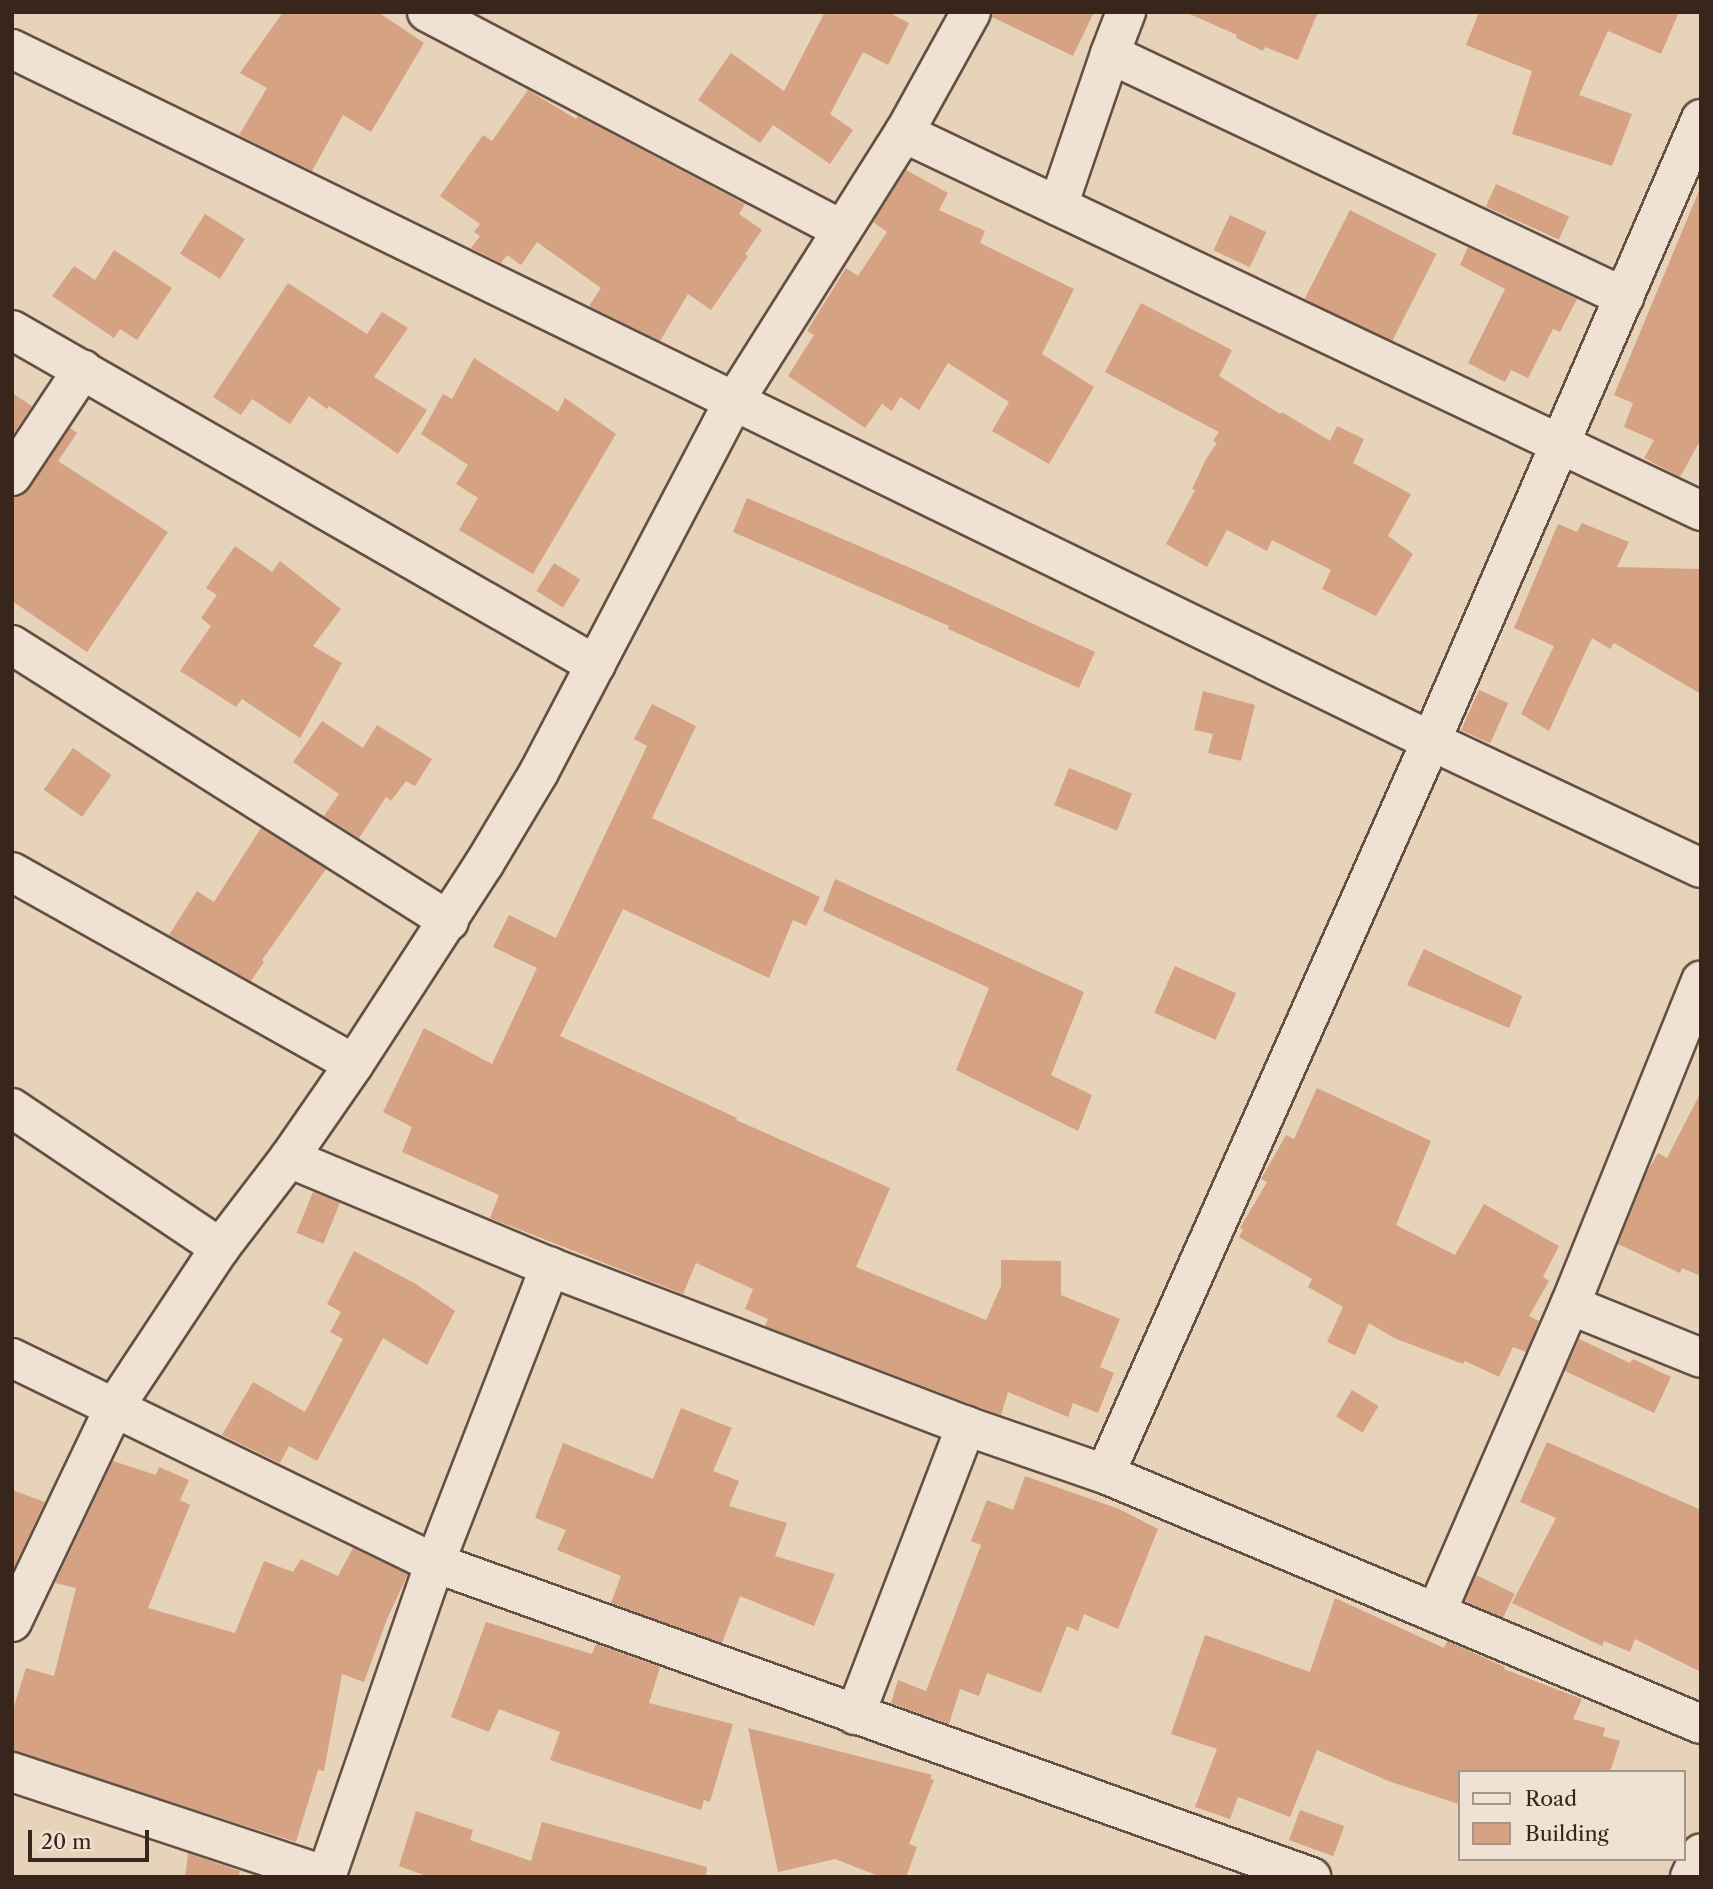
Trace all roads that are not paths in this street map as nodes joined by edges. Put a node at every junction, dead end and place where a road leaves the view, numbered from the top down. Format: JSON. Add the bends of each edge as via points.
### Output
{"nodes":[{"id":1,"x":427,"y":12,"type":"edge"},
{"id":2,"x":971,"y":12,"type":"edge"},
{"id":3,"x":1126,"y":12,"type":"edge"},
{"id":4,"x":12,"y":49,"type":"edge"},
{"id":5,"x":1110,"y":54,"type":"junction"},
{"id":6,"x":1701,"y":119,"type":"edge"},
{"id":7,"x":904,"y":133,"type":"junction"},
{"id":8,"x":1058,"y":206,"type":"junction"},
{"id":9,"x":841,"y":229,"type":"junction"},
{"id":10,"x":1624,"y":297,"type":"junction"},
{"id":11,"x":12,"y":330,"type":"edge"},
{"id":12,"x":83,"y":369,"type":"junction"},
{"id":13,"x":733,"y":403,"type":"junction"},
{"id":14,"x":1562,"y":443,"type":"junction"},
{"id":15,"x":12,"y":476,"type":"edge"},
{"id":16,"x":1701,"y":510,"type":"edge"},
{"id":17,"x":12,"y":645,"type":"edge"},
{"id":18,"x":596,"y":665,"type":"junction"},
{"id":19,"x":1431,"y":741,"type":"junction"},
{"id":20,"x":1701,"y":868,"type":"edge"},
{"id":21,"x":12,"y":872,"type":"edge"},
{"id":22,"x":449,"y":921,"type":"junction"},
{"id":23,"x":1701,"y":979,"type":"edge"},
{"id":24,"x":354,"y":1064,"type":"junction"},
{"id":25,"x":12,"y":1108,"type":"edge"},
{"id":26,"x":289,"y":1158,"type":"junction"},
{"id":27,"x":220,"y":1248,"type":"junction"},
{"id":28,"x":550,"y":1267,"type":"junction"},
{"id":29,"x":1570,"y":1305,"type":"junction"},
{"id":30,"x":12,"y":1358,"type":"edge"},
{"id":31,"x":1701,"y":1358,"type":"edge"},
{"id":32,"x":114,"y":1408,"type":"junction"},
{"id":33,"x":966,"y":1426,"type":"junction"},
{"id":34,"x":1105,"y":1474,"type":"junction"},
{"id":35,"x":435,"y":1563,"type":"junction"},
{"id":36,"x":1436,"y":1613,"type":"junction"},
{"id":37,"x":12,"y":1622,"type":"edge"},
{"id":38,"x":855,"y":1715,"type":"junction"},
{"id":39,"x":1701,"y":1724,"type":"edge"},
{"id":40,"x":12,"y":1772,"type":"edge"},
{"id":41,"x":1701,"y":1853,"type":"edge"},
{"id":42,"x":326,"y":1876,"type":"edge"},
{"id":43,"x":1311,"y":1877,"type":"edge"},
{"id":44,"x":1690,"y":1877,"type":"edge"}],
"edges":[{"from":1,"to":9,"type":"street"},
{"from":2,"to":7,"type":"street"},
{"from":3,"to":5,"type":"street"},
{"from":4,"to":13,"type":"street"},
{"from":5,"to":8,"type":"street"},
{"from":5,"to":10,"type":"street"},
{"from":6,"to":10,"type":"street"},
{"from":7,"to":8,"type":"street"},
{"from":7,"to":9,"type":"street"},
{"from":8,"to":14,"type":"street"},
{"from":9,"to":13,"type":"street"},
{"from":10,"to":14,"type":"street"},
{"from":11,"to":12,"type":"street"},
{"from":12,"to":15,"type":"street"},
{"from":12,"to":18,"type":"street"},
{"from":13,"to":18,"type":"street"},
{"from":13,"to":19,"type":"street"},
{"from":14,"to":16,"type":"street"},
{"from":14,"to":19,"type":"street"},
{"from":17,"to":22,"type":"street"},
{"from":18,"to":22,"type":"street","via":[[539,772]]},
{"from":19,"to":20,"type":"street"},
{"from":19,"to":34,"type":"street"},
{"from":21,"to":24,"type":"street"},
{"from":22,"to":24,"type":"street"},
{"from":23,"to":29,"type":"street"},
{"from":24,"to":26,"type":"street"},
{"from":25,"to":27,"type":"street"},
{"from":26,"to":27,"type":"street"},
{"from":26,"to":28,"type":"street"},
{"from":27,"to":32,"type":"street"},
{"from":28,"to":33,"type":"street"},
{"from":28,"to":35,"type":"street"},
{"from":29,"to":31,"type":"street"},
{"from":29,"to":36,"type":"street"},
{"from":30,"to":32,"type":"street"},
{"from":32,"to":35,"type":"street"},
{"from":32,"to":37,"type":"street"},
{"from":33,"to":34,"type":"street"},
{"from":33,"to":38,"type":"street"},
{"from":34,"to":36,"type":"street"},
{"from":35,"to":38,"type":"street"},
{"from":35,"to":42,"type":"street"},
{"from":36,"to":39,"type":"street"},
{"from":38,"to":43,"type":"street"},
{"from":40,"to":42,"type":"street"},
{"from":41,"to":44,"type":"street"}]}
